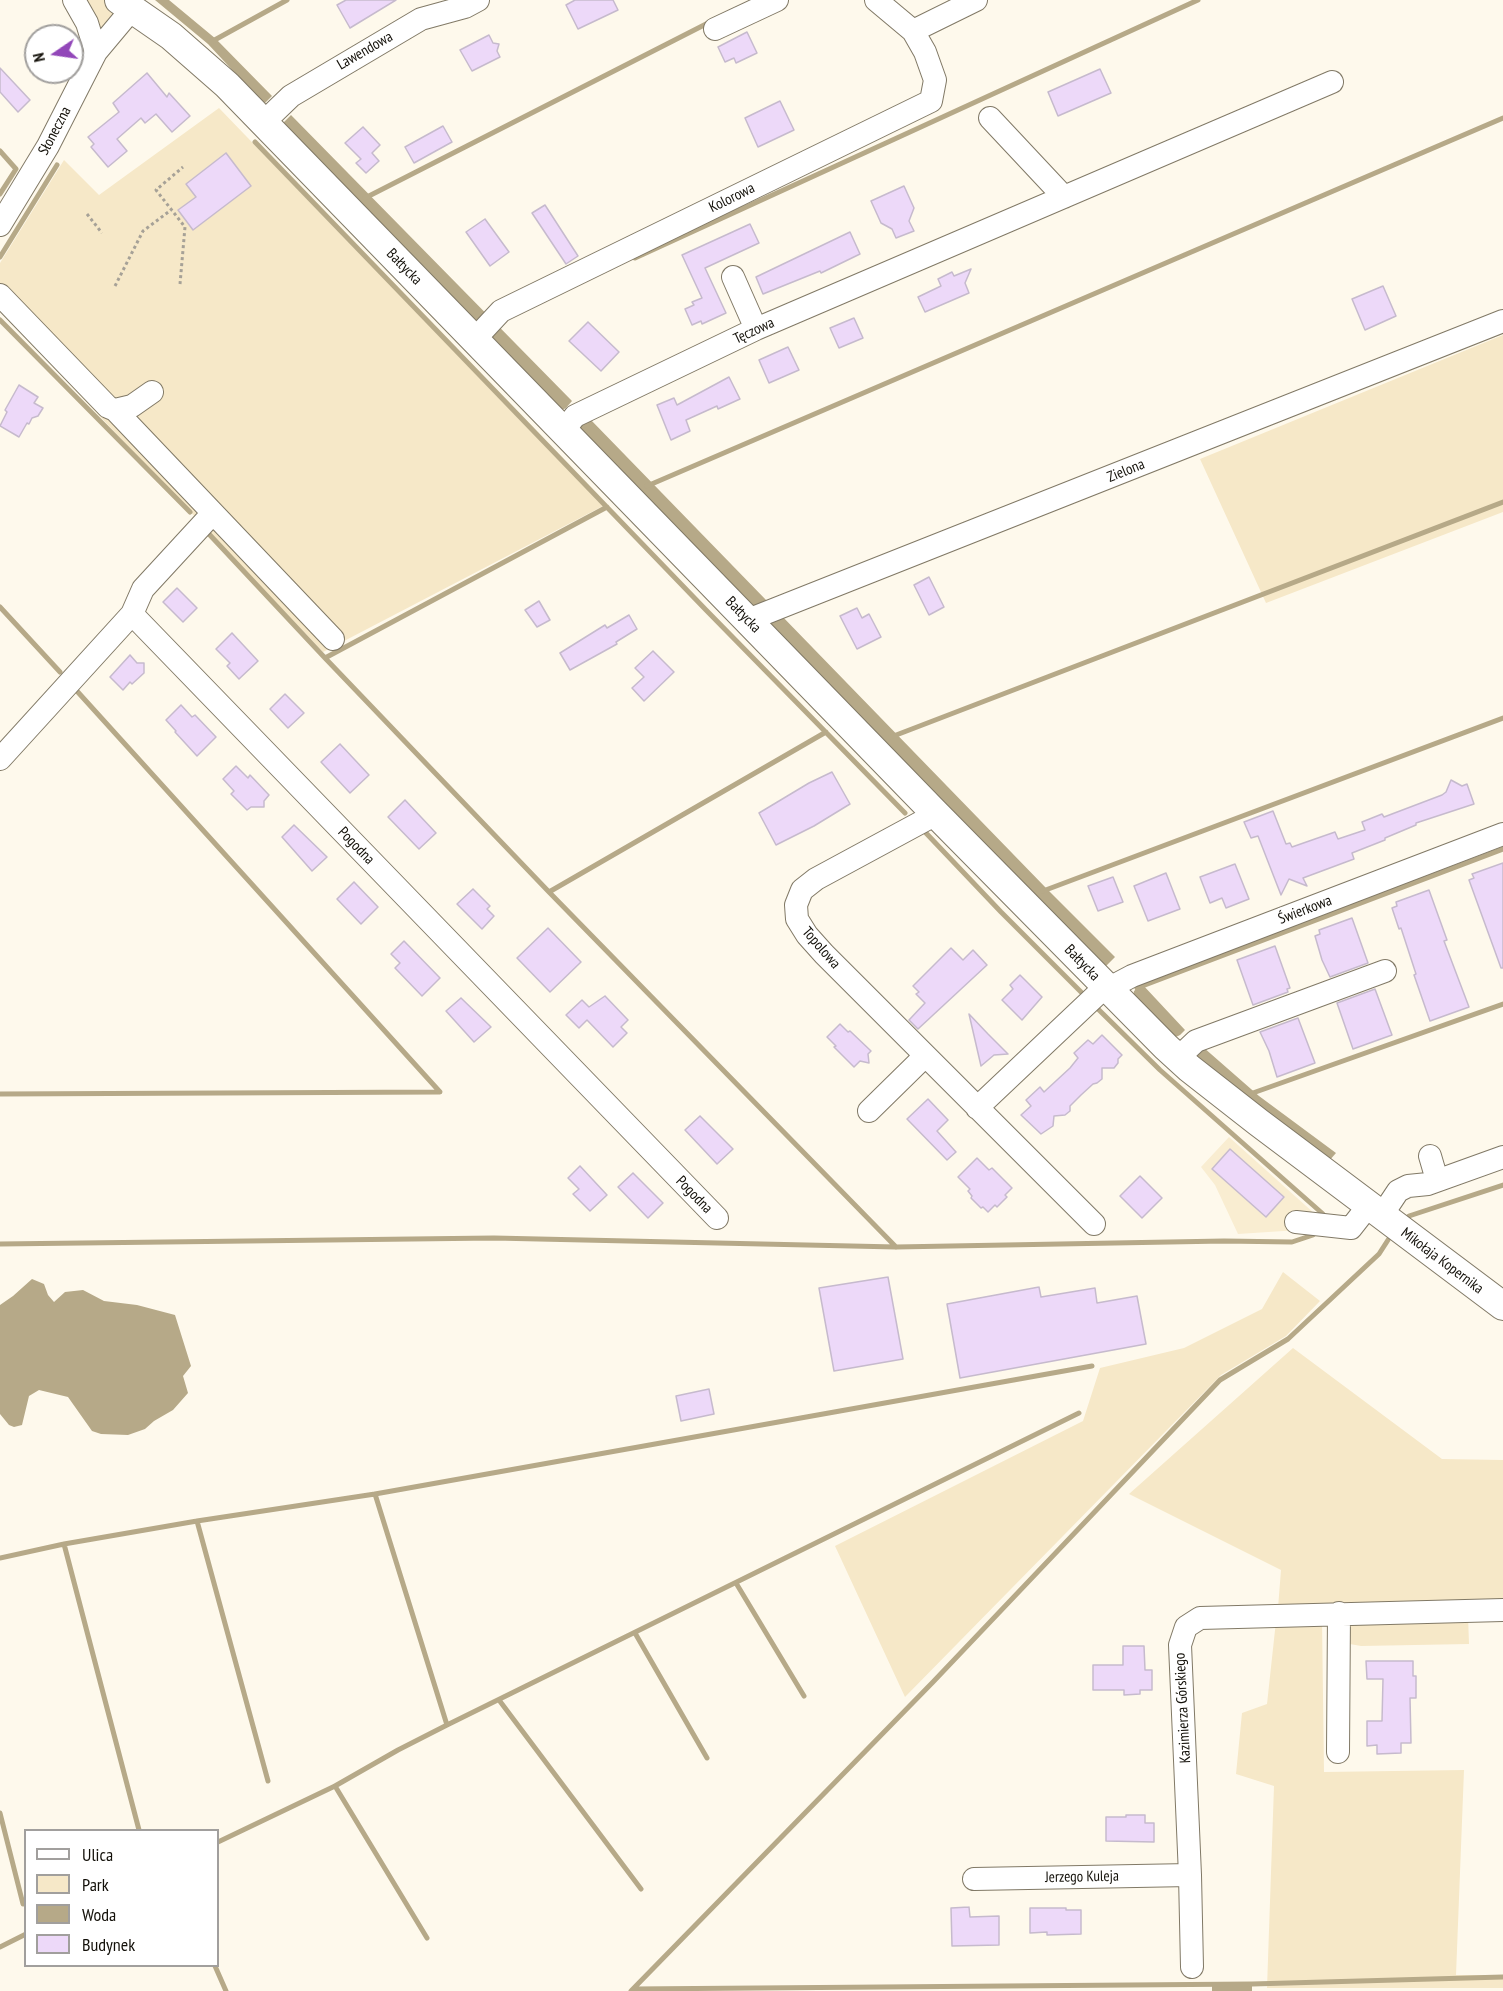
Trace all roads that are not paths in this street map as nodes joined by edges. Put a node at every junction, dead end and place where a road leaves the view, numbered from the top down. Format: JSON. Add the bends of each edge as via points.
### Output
{"nodes":[{"id":1,"x":74,"y":0,"type":"edge"},
{"id":2,"x":478,"y":0,"type":"edge"},
{"id":3,"x":777,"y":0,"type":"edge"},
{"id":4,"x":876,"y":0,"type":"edge"},
{"id":5,"x":976,"y":0,"type":"edge"},
{"id":6,"x":125,"y":4,"type":"edge"},
{"id":7,"x":715,"y":29,"type":"dead end"},
{"id":8,"x":913,"y":31,"type":"junction"},
{"id":9,"x":96,"y":52,"type":"junction"},
{"id":10,"x":1332,"y":82,"type":"dead end"},
{"id":11,"x":990,"y":118,"type":"dead end"},
{"id":12,"x":264,"y":122,"type":"junction"},
{"id":13,"x":1064,"y":197,"type":"junction"},
{"id":14,"x":0,"y":225,"type":"edge"},
{"id":15,"x":733,"y":277,"type":"dead end"},
{"id":16,"x":0,"y":295,"type":"edge"},
{"id":17,"x":1503,"y":321,"type":"edge"},
{"id":18,"x":483,"y":329,"type":"junction"},
{"id":19,"x":756,"y":329,"type":"junction"},
{"id":20,"x":152,"y":392,"type":"dead end"},
{"id":21,"x":114,"y":410,"type":"junction"},
{"id":22,"x":564,"y":430,"type":"junction"},
{"id":23,"x":213,"y":513,"type":"junction"},
{"id":24,"x":132,"y":614,"type":"junction"},
{"id":25,"x":748,"y":620,"type":"junction"},
{"id":26,"x":333,"y":639,"type":"dead end"},
{"id":27,"x":0,"y":759,"type":"edge"},
{"id":28,"x":934,"y":812,"type":"junction"},
{"id":29,"x":1503,"y":834,"type":"edge"},
{"id":30,"x":1385,"y":971,"type":"dead end"},
{"id":31,"x":1107,"y":989,"type":"junction"},
{"id":32,"x":925,"y":1056,"type":"junction"},
{"id":33,"x":1178,"y":1058,"type":"junction"},
{"id":34,"x":977,"y":1108,"type":"junction"},
{"id":35,"x":869,"y":1111,"type":"dead end"},
{"id":36,"x":1430,"y":1156,"type":"dead end"},
{"id":37,"x":1503,"y":1157,"type":"edge"},
{"id":38,"x":1433,"y":1182,"type":"junction"},
{"id":39,"x":1376,"y":1210,"type":"junction"},
{"id":40,"x":717,"y":1218,"type":"dead end"},
{"id":41,"x":1296,"y":1222,"type":"dead end"},
{"id":42,"x":1094,"y":1224,"type":"dead end"},
{"id":43,"x":1503,"y":1306,"type":"edge"},
{"id":44,"x":1503,"y":1610,"type":"edge"},
{"id":45,"x":1339,"y":1613,"type":"junction"},
{"id":46,"x":1338,"y":1752,"type":"dead end"},
{"id":47,"x":1190,"y":1875,"type":"junction"},
{"id":48,"x":974,"y":1879,"type":"dead end"},
{"id":49,"x":1192,"y":1967,"type":"dead end"}],
"edges":[{"from":1,"to":9,"type":"street","via":[[87,23]]},
{"from":2,"to":12,"type":"street","name":"Lawendowa","via":[[412,24],[291,96]]},
{"from":3,"to":7,"type":"street"},
{"from":4,"to":8,"type":"street","name":"Kolorowa"},
{"from":5,"to":8,"type":"street"},
{"from":6,"to":9,"type":"street","name":"Słoneczna"},
{"from":6,"to":12,"type":"main road","name":"Bałtycka","via":[[198,58]]},
{"from":8,"to":18,"type":"street","name":"Kolorowa","via":[[935,80],[931,101],[501,311]]},
{"from":9,"to":14,"type":"street","name":"Słoneczna","via":[[48,146]]},
{"from":10,"to":13,"type":"street","name":"Tęczowa"},
{"from":11,"to":13,"type":"street"},
{"from":12,"to":18,"type":"main road","name":"Bałtycka"},
{"from":13,"to":19,"type":"street","name":"Tęczowa"},
{"from":15,"to":19,"type":"street"},
{"from":16,"to":21,"type":"street"},
{"from":17,"to":25,"type":"street","name":"Zielona"},
{"from":18,"to":22,"type":"main road","name":"Bałtycka"},
{"from":19,"to":22,"type":"street","name":"Tęczowa","via":[[575,416]]},
{"from":20,"to":21,"type":"street","via":[[132,406]]},
{"from":21,"to":23,"type":"street"},
{"from":22,"to":25,"type":"main road","name":"Bałtycka"},
{"from":23,"to":24,"type":"street","via":[[144,589]]},
{"from":23,"to":26,"type":"street"},
{"from":24,"to":27,"type":"street"},
{"from":24,"to":40,"type":"street","name":"Pogodna"},
{"from":25,"to":28,"type":"main road","name":"Bałtycka"},
{"from":28,"to":31,"type":"main road","name":"Bałtycka"},
{"from":28,"to":32,"type":"street","name":"Topolowa","via":[[816,879],[802,890],[796,904],[796,919],[807,935]]},
{"from":29,"to":31,"type":"street","name":"Świerkowa"},
{"from":30,"to":33,"type":"street","via":[[1196,1041]]},
{"from":31,"to":33,"type":"main road","name":"Bałtycka"},
{"from":31,"to":34,"type":"street"},
{"from":32,"to":34,"type":"street","name":"Topolowa"},
{"from":32,"to":35,"type":"street"},
{"from":33,"to":39,"type":"main road","name":"Bałtycka"},
{"from":34,"to":42,"type":"street","name":"Topolowa"},
{"from":36,"to":38,"type":"street"},
{"from":37,"to":38,"type":"street"},
{"from":38,"to":39,"type":"street","via":[[1415,1198]]},
{"from":39,"to":41,"type":"street","via":[[1351,1228]]},
{"from":39,"to":43,"type":"main road","name":"Mikołaja Kopernika"},
{"from":44,"to":45,"type":"street","name":"Kazimierza Górskiego"},
{"from":45,"to":46,"type":"street"},
{"from":45,"to":47,"type":"street","name":"Kazimierza Górskiego","via":[[1200,1618],[1186,1627],[1180,1646]]},
{"from":47,"to":48,"type":"street","name":"Jerzego Kuleja"},
{"from":47,"to":49,"type":"street","name":"Kazimierza Górskiego"}]}
